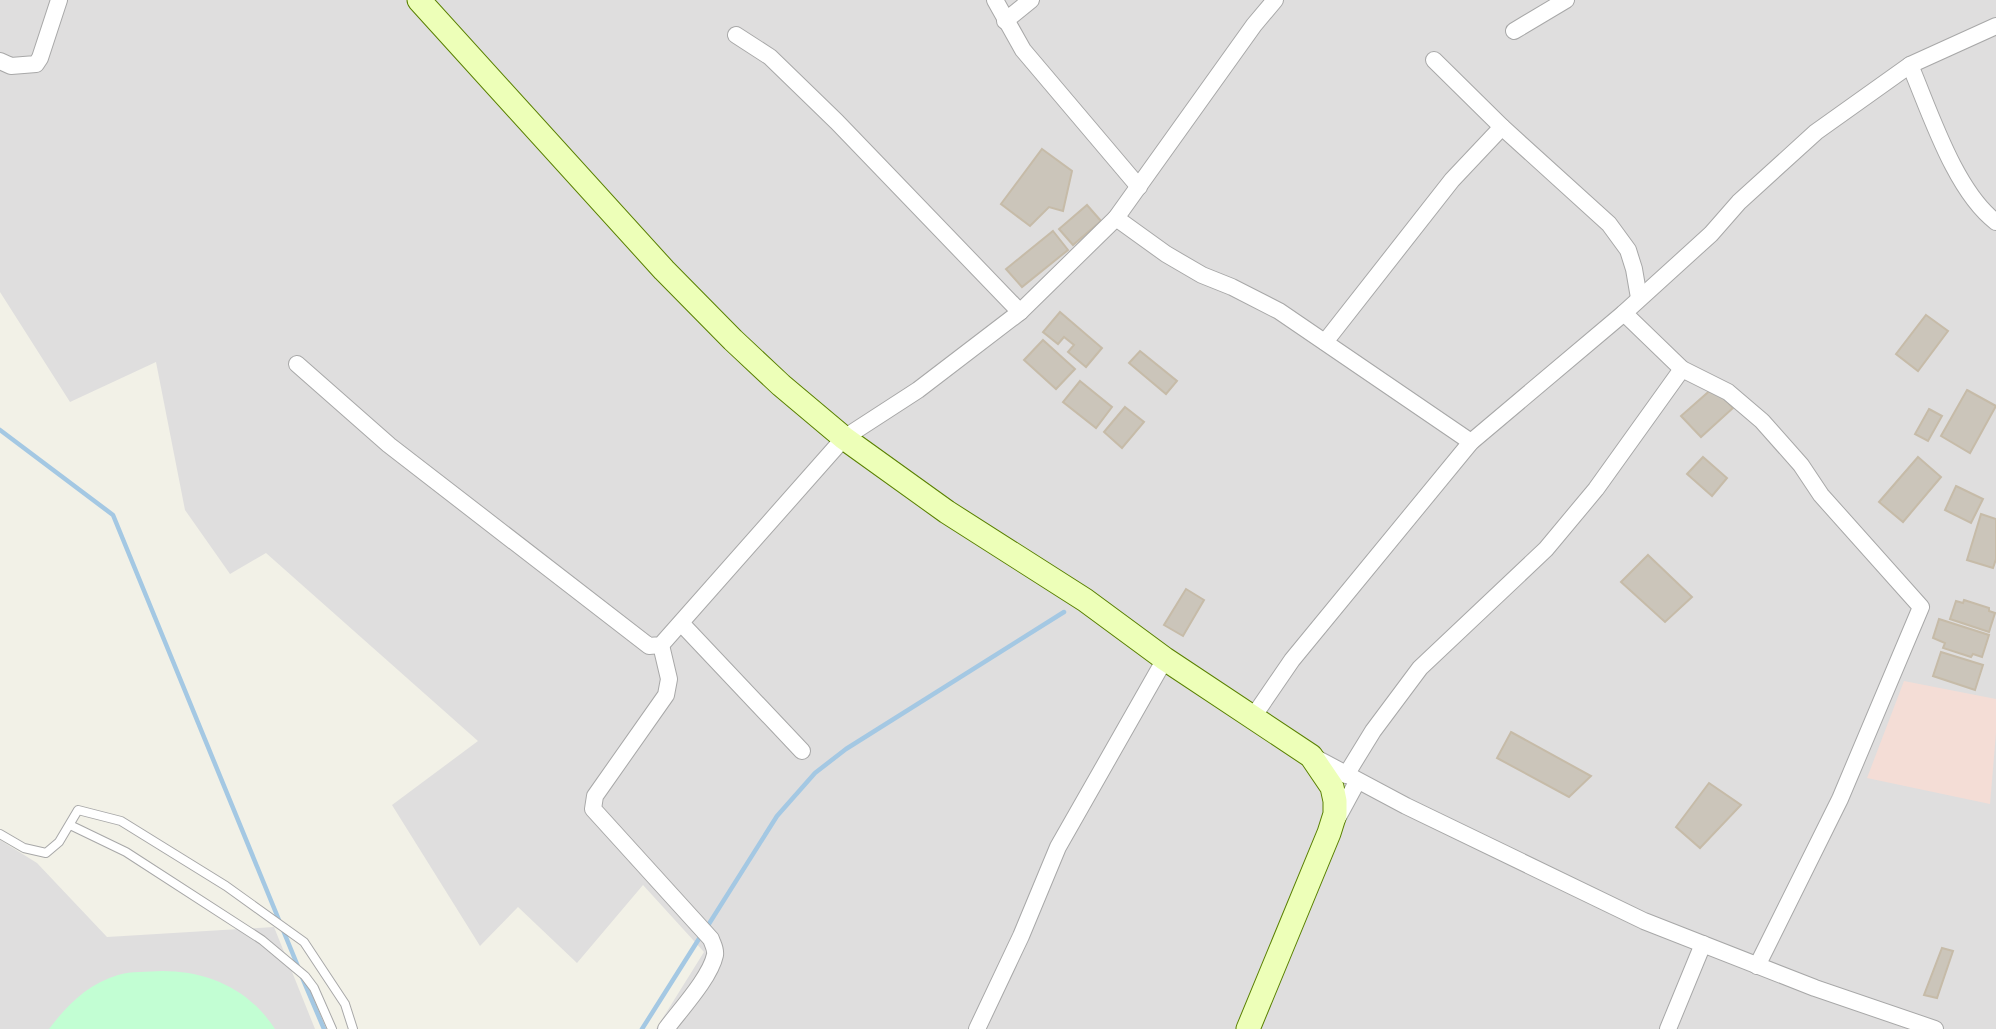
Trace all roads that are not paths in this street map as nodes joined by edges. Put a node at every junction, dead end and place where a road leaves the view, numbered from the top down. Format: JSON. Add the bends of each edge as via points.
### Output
{"nodes":[{"id":1,"x":59,"y":0,"type":"edge"},
{"id":2,"x":419,"y":0,"type":"edge"},
{"id":3,"x":995,"y":0,"type":"edge"},
{"id":4,"x":1031,"y":0,"type":"edge"},
{"id":5,"x":1275,"y":0,"type":"edge"},
{"id":6,"x":1566,"y":0,"type":"edge"},
{"id":7,"x":1005,"y":21,"type":"junction"},
{"id":8,"x":1996,"y":26,"type":"edge"},
{"id":9,"x":1514,"y":31,"type":"dead end"},
{"id":10,"x":736,"y":35,"type":"dead end"},
{"id":11,"x":1434,"y":60,"type":"dead end"},
{"id":12,"x":0,"y":61,"type":"edge"},
{"id":13,"x":1910,"y":65,"type":"junction"},
{"id":14,"x":1502,"y":127,"type":"junction"},
{"id":15,"x":1139,"y":187,"type":"junction"},
{"id":16,"x":1116,"y":218,"type":"junction"},
{"id":17,"x":1996,"y":222,"type":"edge"},
{"id":18,"x":1639,"y":298,"type":"junction"},
{"id":19,"x":1020,"y":312,"type":"junction"},
{"id":20,"x":1624,"y":313,"type":"junction"},
{"id":21,"x":1325,"y":342,"type":"junction"},
{"id":22,"x":297,"y":364,"type":"dead end"},
{"id":23,"x":1682,"y":369,"type":"junction"},
{"id":24,"x":844,"y":438,"type":"junction"},
{"id":25,"x":1471,"y":442,"type":"junction"},
{"id":26,"x":681,"y":623,"type":"junction"},
{"id":27,"x":661,"y":645,"type":"junction"},
{"id":28,"x":1165,"y":659,"type":"junction"},
{"id":29,"x":1253,"y":717,"type":"junction"},
{"id":30,"x":802,"y":751,"type":"dead end"},
{"id":31,"x":1311,"y":756,"type":"junction"},
{"id":32,"x":1352,"y":778,"type":"junction"},
{"id":33,"x":70,"y":825,"type":"junction"},
{"id":34,"x":1329,"y":833,"type":"junction"},
{"id":35,"x":0,"y":834,"type":"edge"},
{"id":36,"x":1703,"y":944,"type":"junction"},
{"id":37,"x":1757,"y":966,"type":"junction"},
{"id":38,"x":332,"y":1029,"type":"edge"},
{"id":39,"x":353,"y":1029,"type":"edge"},
{"id":40,"x":666,"y":1029,"type":"edge"},
{"id":41,"x":977,"y":1029,"type":"edge"},
{"id":42,"x":1248,"y":1029,"type":"edge"},
{"id":43,"x":1668,"y":1029,"type":"edge"},
{"id":44,"x":1935,"y":1029,"type":"edge"}],
"edges":[{"from":1,"to":12,"type":"street","via":[[36,64],[11,66]]},
{"from":2,"to":24,"type":"street","via":[[664,270],[781,385]]},
{"from":3,"to":7,"type":"street"},
{"from":4,"to":7,"type":"street"},
{"from":5,"to":15,"type":"street"},
{"from":6,"to":9,"type":"street"},
{"from":7,"to":15,"type":"street","via":[[1023,50]]},
{"from":8,"to":13,"type":"street"},
{"from":10,"to":19,"type":"street","via":[[770,57]]},
{"from":11,"to":14,"type":"street"},
{"from":13,"to":17,"type":"street","via":[[1958,173]]},
{"from":13,"to":18,"type":"street","via":[[1816,132]]},
{"from":14,"to":18,"type":"street","via":[[1609,224],[1628,250]]},
{"from":14,"to":21,"type":"street","via":[[1452,180]]},
{"from":15,"to":16,"type":"street"},
{"from":16,"to":19,"type":"street"},
{"from":16,"to":21,"type":"street","via":[[1166,254],[1279,311]]},
{"from":18,"to":20,"type":"street"},
{"from":19,"to":24,"type":"street","via":[[918,390]]},
{"from":20,"to":23,"type":"street"},
{"from":20,"to":25,"type":"street"},
{"from":21,"to":25,"type":"street"},
{"from":22,"to":27,"type":"street","via":[[400,454],[649,646]]},
{"from":23,"to":32,"type":"street","via":[[1546,549],[1420,668],[1373,731]]},
{"from":23,"to":37,"type":"street","via":[[1728,392],[1762,421],[1848,527],[1921,607],[1840,799]]},
{"from":24,"to":26,"type":"street"},
{"from":24,"to":28,"type":"street"},
{"from":25,"to":29,"type":"street","via":[[1292,660]]},
{"from":26,"to":27,"type":"street"},
{"from":26,"to":30,"type":"street"},
{"from":27,"to":40,"type":"street","via":[[669,679],[666,695],[595,796],[593,809],[715,947],[707,974]]},
{"from":28,"to":29,"type":"street"},
{"from":28,"to":41,"type":"street","via":[[1058,847]]},
{"from":29,"to":31,"type":"street"},
{"from":31,"to":32,"type":"street"},
{"from":31,"to":34,"type":"street","via":[[1332,787],[1335,814]]},
{"from":32,"to":34,"type":"street"},
{"from":32,"to":36,"type":"street","via":[[1589,896]]},
{"from":33,"to":35,"type":"lane","via":[[46,853],[24,848]]},
{"from":33,"to":38,"type":"lane","via":[[126,852],[262,940],[305,976]]},
{"from":33,"to":39,"type":"lane","via":[[78,810],[121,821],[226,886],[304,943],[345,1004]]},
{"from":34,"to":42,"type":"street"},
{"from":36,"to":37,"type":"street"},
{"from":36,"to":43,"type":"street"},
{"from":37,"to":44,"type":"street"}]}
